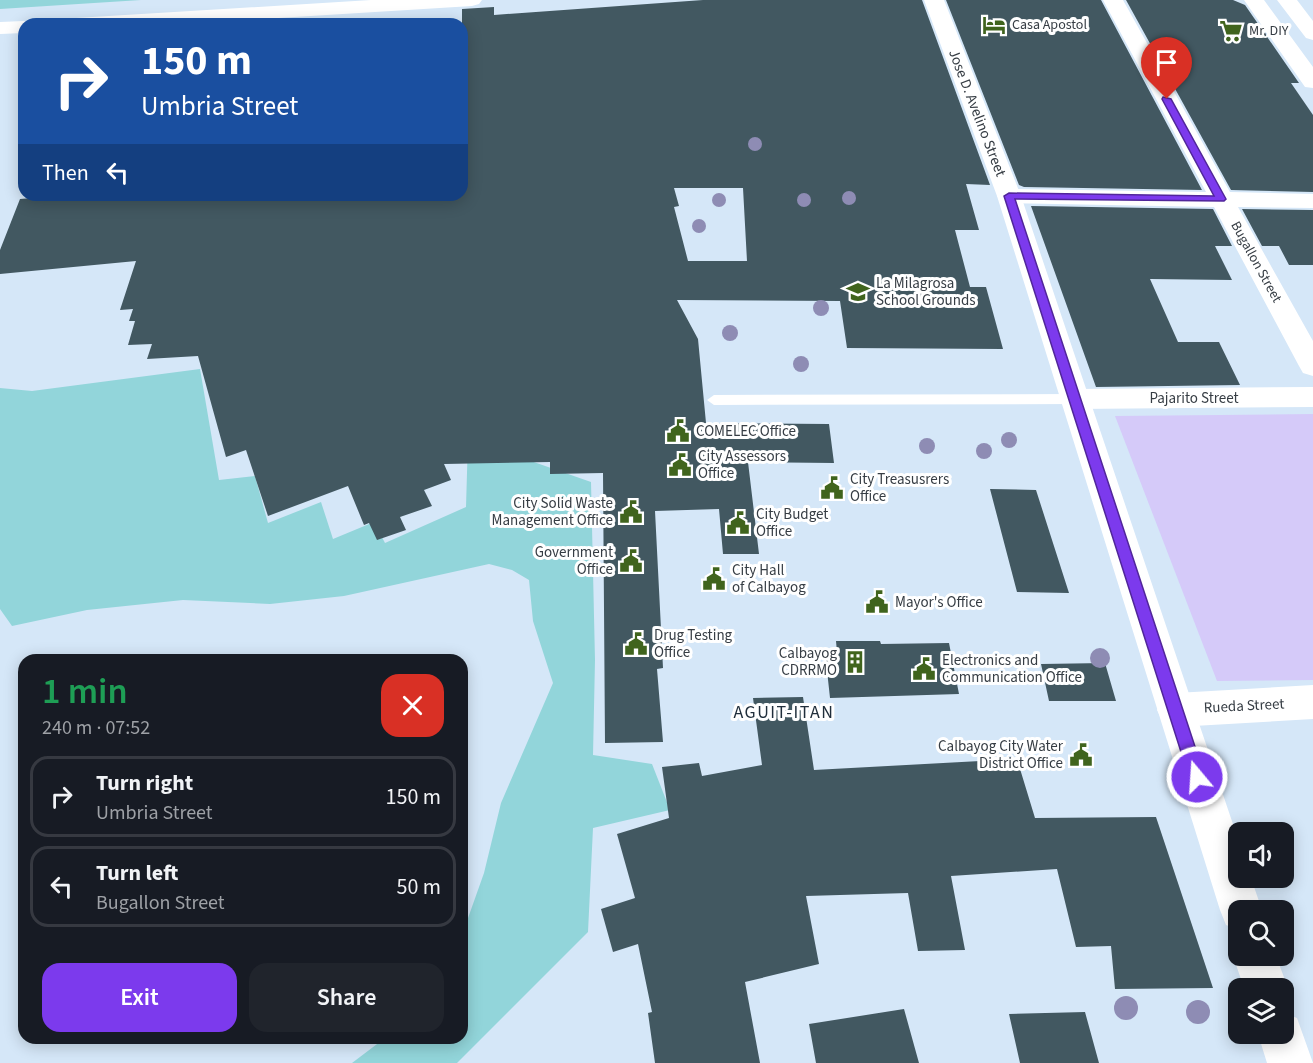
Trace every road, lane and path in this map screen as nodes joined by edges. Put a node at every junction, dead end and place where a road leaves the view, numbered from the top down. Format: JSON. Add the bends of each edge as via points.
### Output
{"nodes":[{"id":1,"x":472,"y":0,"type":"edge"},
{"id":2,"x":934,"y":0,"type":"edge"},
{"id":3,"x":1113,"y":0,"type":"edge"},
{"id":4,"x":1254,"y":0,"type":"edge"},
{"id":5,"x":1287,"y":0,"type":"edge"},
{"id":6,"x":259,"y":18,"type":"edge"},
{"id":7,"x":18,"y":27,"type":"edge"},
{"id":8,"x":0,"y":28,"type":"edge"},
{"id":9,"x":1313,"y":34,"type":"edge"},
{"id":10,"x":1313,"y":82,"type":"edge"},
{"id":11,"x":1009,"y":196,"type":"junction"},
{"id":12,"x":1221,"y":199,"type":"junction"},
{"id":13,"x":1313,"y":201,"type":"edge"},
{"id":14,"x":1313,"y":366,"type":"edge"},
{"id":15,"x":1313,"y":397,"type":"edge"},
{"id":16,"x":1075,"y":399,"type":"junction"},
{"id":17,"x":714,"y":400,"type":"dead end"},
{"id":18,"x":1313,"y":702,"type":"edge"},
{"id":19,"x":1176,"y":710,"type":"junction"},
{"id":20,"x":1238,"y":900,"type":"edge"},
{"id":21,"x":1284,"y":1044,"type":"edge"},
{"id":22,"x":1290,"y":1063,"type":"edge"}],
"edges":[{"from":1,"to":6,"type":"main road"},
{"from":2,"to":11,"type":"main road","name":"Jose D. Avelino Street"},
{"from":3,"to":12,"type":"street","name":"Bugallon Street"},
{"from":4,"to":10,"type":"street"},
{"from":5,"to":9,"type":"street"},
{"from":7,"to":8,"type":"main road"},
{"from":11,"to":12,"type":"street"},
{"from":11,"to":16,"type":"main road","name":"Jose D. Avelino Street"},
{"from":12,"to":13,"type":"street"},
{"from":12,"to":14,"type":"street","name":"Bugallon Street"},
{"from":15,"to":16,"type":"street","name":"Pajarito Street"},
{"from":16,"to":17,"type":"lane"},
{"from":16,"to":19,"type":"main road","name":"Jose D. Avelino Street"},
{"from":18,"to":19,"type":"main road","name":"Rueda Street"},
{"from":19,"to":20,"type":"main road","name":"Jose D. Avelino Street"},
{"from":21,"to":22,"type":"main road"}]}
